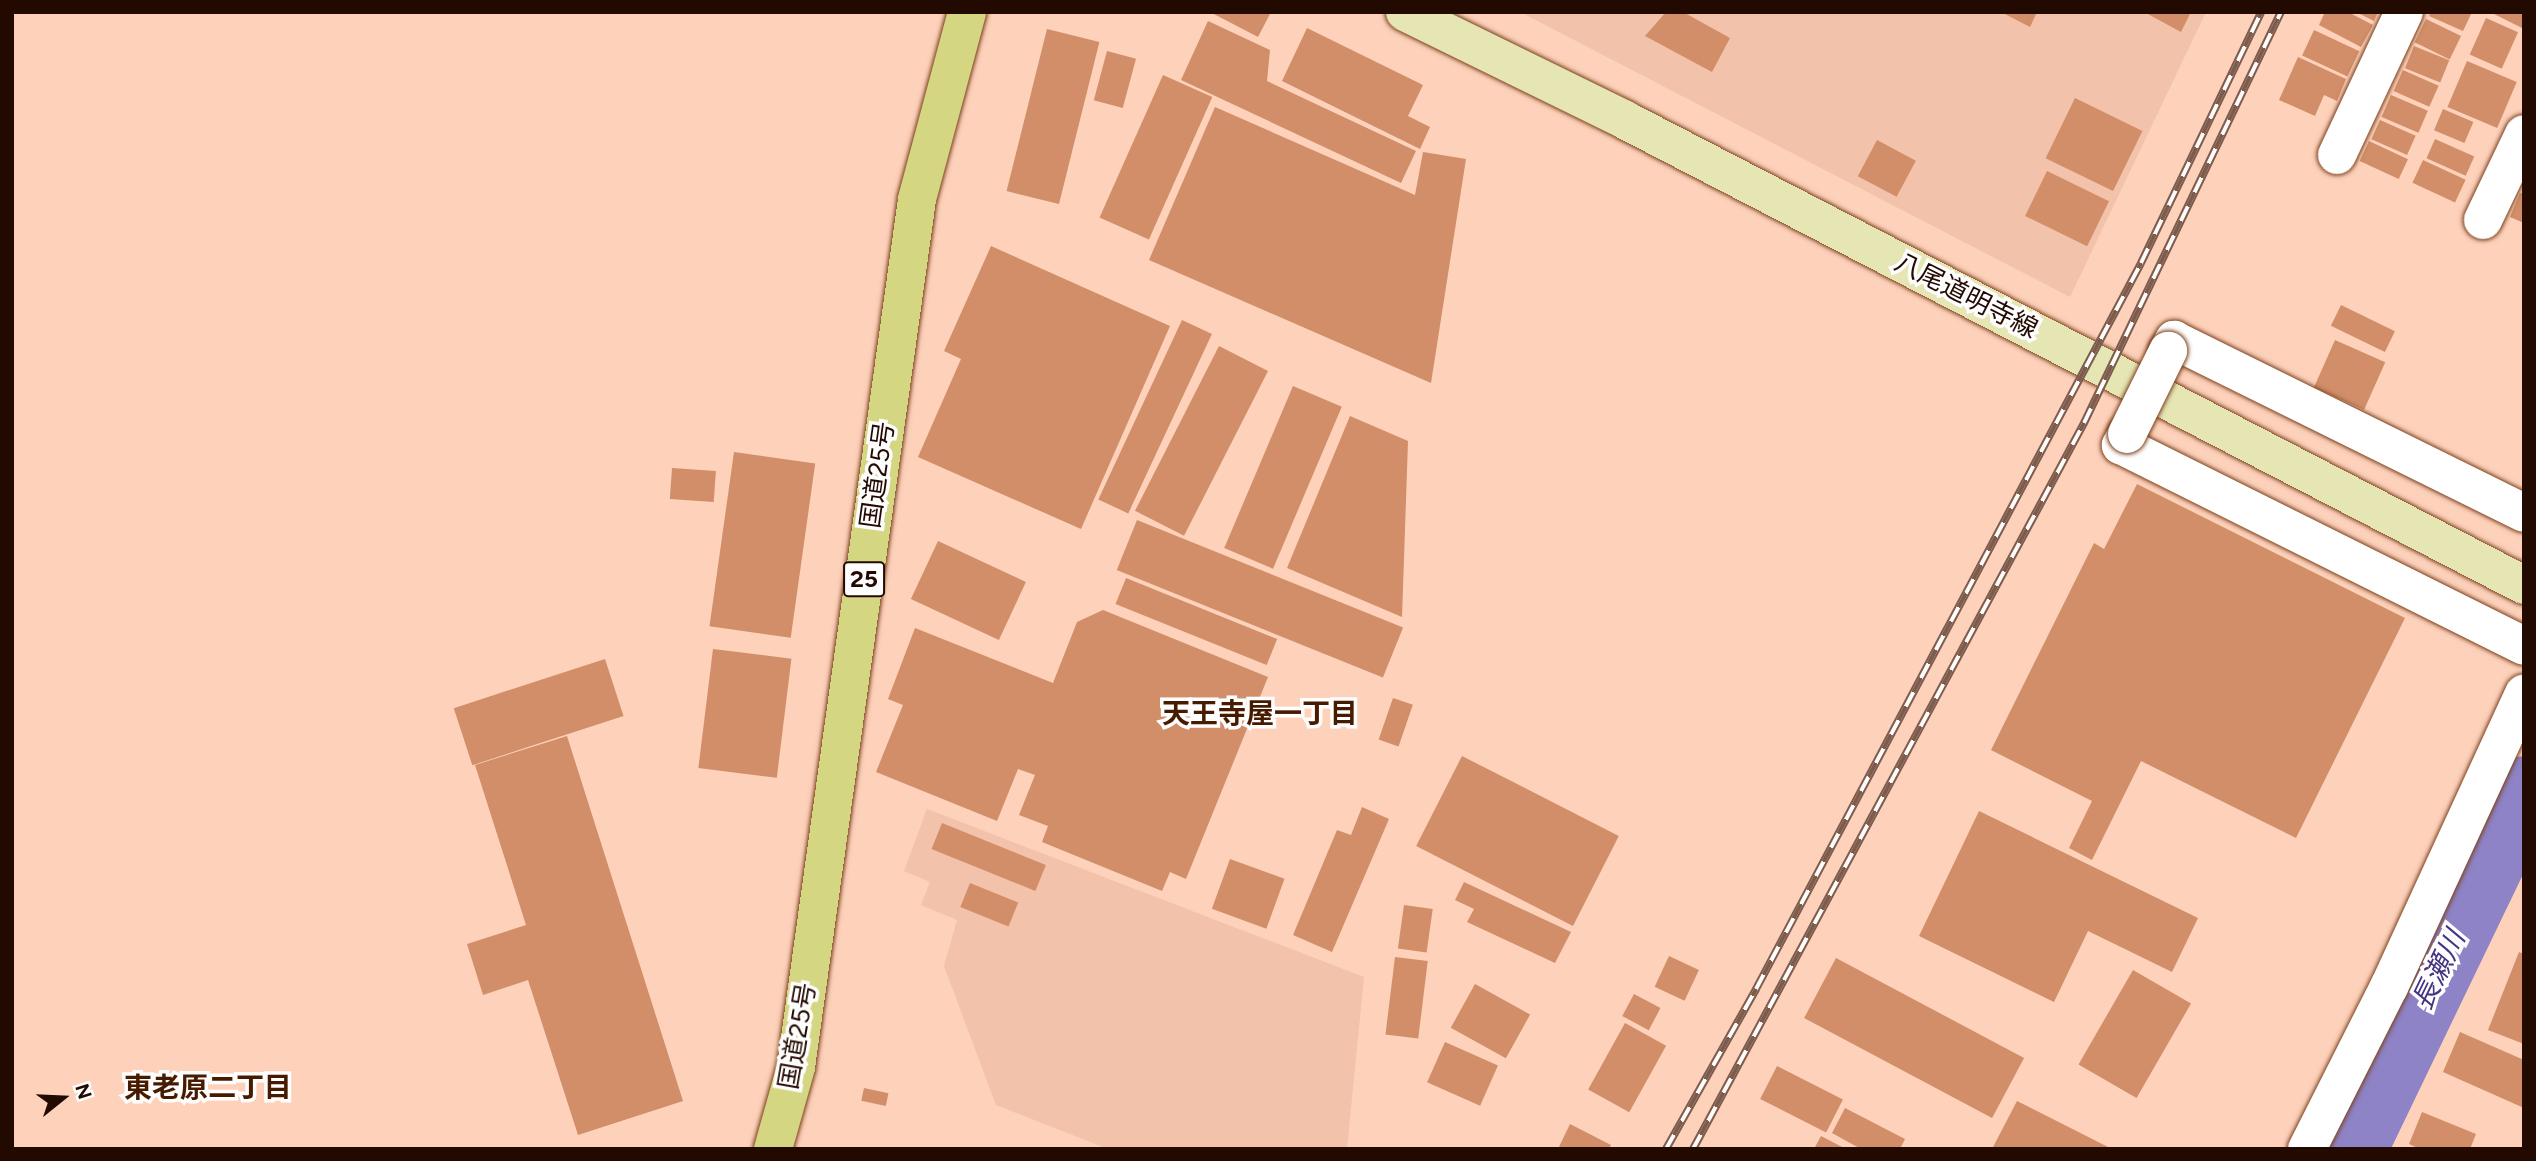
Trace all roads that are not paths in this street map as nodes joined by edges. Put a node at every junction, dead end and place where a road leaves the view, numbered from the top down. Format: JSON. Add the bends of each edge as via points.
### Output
{"nodes":[{"id":1,"x":967,"y":12,"type":"edge"},
{"id":2,"x":1405,"y":12,"type":"edge"},
{"id":3,"x":2404,"y":12,"type":"edge"},
{"id":4,"x":2524,"y":134,"type":"edge"},
{"id":5,"x":2337,"y":155,"type":"dead end"},
{"id":6,"x":2483,"y":220,"type":"dead end"},
{"id":7,"x":2524,"y":513,"type":"edge"},
{"id":8,"x":2524,"y":585,"type":"edge"},
{"id":9,"x":2524,"y":646,"type":"edge"},
{"id":10,"x":2524,"y":694,"type":"edge"},
{"id":11,"x":772,"y":1149,"type":"edge"},
{"id":12,"x":2307,"y":1149,"type":"edge"}],
"edges":[{"from":1,"to":11,"type":"highway","name":"国道25号","number":"25","via":[[917,199],[796,1067]]},
{"from":2,"to":8,"type":"main road","name":"八尾道明寺線","via":[[1625,120]]},
{"from":3,"to":5,"type":"street"},
{"from":4,"to":6,"type":"street"},
{"from":7,"to":9,"type":"street","bridge":true,"via":[[2174,340],[2122,445]]},
{"from":10,"to":12,"type":"street","via":[[2389,987]]}]}
